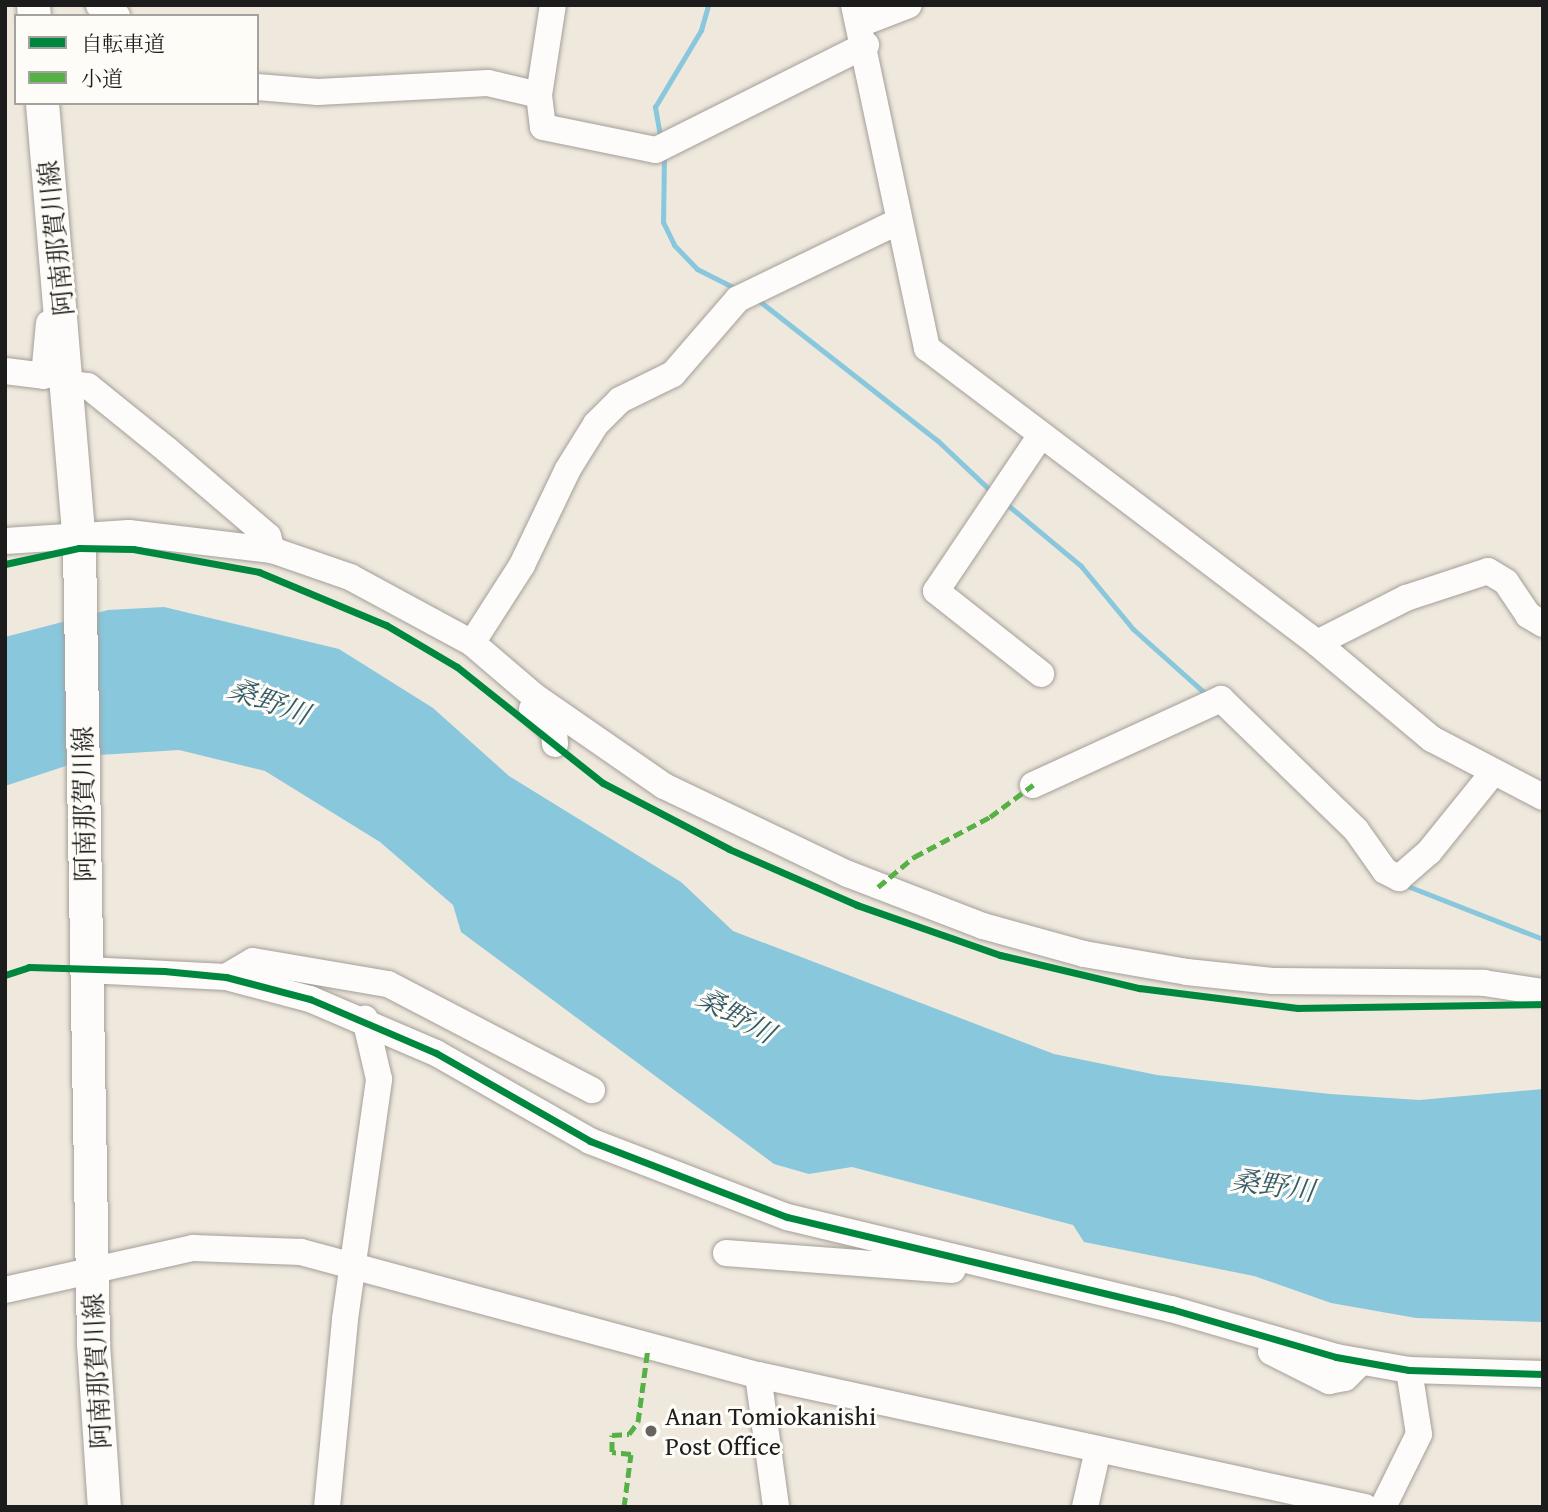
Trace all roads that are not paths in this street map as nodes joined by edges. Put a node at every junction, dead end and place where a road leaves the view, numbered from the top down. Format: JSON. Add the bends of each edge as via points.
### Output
{"nodes":[{"id":1,"x":553,"y":5,"type":"edge"},
{"id":2,"x":909,"y":5,"type":"edge"},
{"id":3,"x":861,"y":24,"type":"edge"},
{"id":4,"x":259,"y":87,"type":"edge"},
{"id":5,"x":539,"y":95,"type":"junction"},
{"id":6,"x":43,"y":105,"type":"edge"},
{"id":7,"x":897,"y":222,"type":"junction"},
{"id":8,"x":63,"y":306,"type":"junction"},
{"id":9,"x":5,"y":372,"type":"edge"},
{"id":10,"x":71,"y":384,"type":"junction"},
{"id":11,"x":1041,"y":435,"type":"junction"},
{"id":12,"x":5,"y":541,"type":"edge"},
{"id":13,"x":79,"y":549,"type":"junction"},
{"id":14,"x":272,"y":550,"type":"junction"},
{"id":15,"x":1543,"y":624,"type":"edge"},
{"id":16,"x":472,"y":643,"type":"junction"},
{"id":17,"x":1317,"y":643,"type":"junction"},
{"id":18,"x":1041,"y":674,"type":"dead end"},
{"id":19,"x":555,"y":744,"type":"dead end"},
{"id":20,"x":1492,"y":774,"type":"junction"},
{"id":21,"x":1033,"y":785,"type":"dead end"},
{"id":22,"x":1543,"y":797,"type":"edge"},
{"id":23,"x":87,"y":958,"type":"junction"},
{"id":24,"x":226,"y":977,"type":"junction"},
{"id":25,"x":1543,"y":992,"type":"edge"},
{"id":26,"x":365,"y":1019,"type":"junction"},
{"id":27,"x":592,"y":1090,"type":"dead end"},
{"id":28,"x":726,"y":1253,"type":"dead end"},
{"id":29,"x":352,"y":1264,"type":"junction"},
{"id":30,"x":955,"y":1266,"type":"junction"},
{"id":31,"x":92,"y":1267,"type":"junction"},
{"id":32,"x":5,"y":1290,"type":"edge"},
{"id":33,"x":1409,"y":1370,"type":"junction"},
{"id":34,"x":1543,"y":1374,"type":"edge"},
{"id":35,"x":758,"y":1375,"type":"junction"},
{"id":36,"x":1098,"y":1450,"type":"junction"},
{"id":37,"x":104,"y":1507,"type":"edge"},
{"id":38,"x":327,"y":1507,"type":"edge"},
{"id":39,"x":776,"y":1507,"type":"edge"},
{"id":40,"x":1085,"y":1507,"type":"edge"},
{"id":41,"x":1366,"y":1507,"type":"edge"},
{"id":42,"x":1383,"y":1507,"type":"edge"}],
"edges":[{"from":1,"to":5,"type":"street"},
{"from":2,"to":3,"type":"street"},
{"from":3,"to":5,"type":"street","via":[[670,148],[619,146],[542,127]]},
{"from":3,"to":7,"type":"street"},
{"from":4,"to":5,"type":"street","via":[[318,92],[463,82]]},
{"from":6,"to":8,"type":"main road","name":"阿南那賀川線"},
{"from":7,"to":11,"type":"street","via":[[928,348]]},
{"from":7,"to":16,"type":"street","via":[[738,299],[673,374],[620,400],[604,416]]},
{"from":8,"to":9,"type":"street","via":[[49,316],[44,376]]},
{"from":8,"to":10,"type":"main road","name":"阿南那賀川線"},
{"from":10,"to":13,"type":"main road","name":"阿南那賀川線"},
{"from":10,"to":14,"type":"street","via":[[88,387],[166,449],[268,536]]},
{"from":11,"to":17,"type":"street"},
{"from":11,"to":18,"type":"street","via":[[936,591]]},
{"from":12,"to":13,"type":"street"},
{"from":13,"to":14,"type":"street"},
{"from":13,"to":23,"type":"main road","name":"阿南那賀川線"},
{"from":14,"to":16,"type":"street","via":[[350,577]]},
{"from":15,"to":17,"type":"street","via":[[1528,615],[1506,582],[1488,571],[1406,598]]},
{"from":16,"to":19,"type":"street","via":[[554,732]]},
{"from":16,"to":25,"type":"street","via":[[534,696],[664,786],[858,878],[983,926],[1084,954],[1187,972],[1273,981],[1484,983]]},
{"from":17,"to":20,"type":"street","via":[[1432,739]]},
{"from":20,"to":21,"type":"street","via":[[1429,852],[1387,882],[1385,871],[1356,830],[1221,699]]},
{"from":20,"to":22,"type":"street"},
{"from":23,"to":24,"type":"street"},
{"from":23,"to":31,"type":"main road","name":"阿南那賀川線"},
{"from":24,"to":26,"type":"street"},
{"from":24,"to":27,"type":"street","via":[[253,961],[367,978]]},
{"from":26,"to":29,"type":"street","via":[[379,1079]]},
{"from":26,"to":30,"type":"street","via":[[590,1141],[683,1180],[787,1217]]},
{"from":28,"to":30,"type":"street"},
{"from":29,"to":31,"type":"street","via":[[301,1252],[193,1248]]},
{"from":29,"to":35,"type":"street","via":[[583,1332]]},
{"from":29,"to":38,"type":"street"},
{"from":30,"to":33,"type":"street"},
{"from":31,"to":32,"type":"street"},
{"from":31,"to":37,"type":"main road","name":"阿南那賀川線"},
{"from":33,"to":34,"type":"street"},
{"from":33,"to":42,"type":"street","via":[[1419,1434]]},
{"from":35,"to":36,"type":"street"},
{"from":35,"to":39,"type":"street"},
{"from":36,"to":40,"type":"street"},
{"from":36,"to":41,"type":"street"}]}
